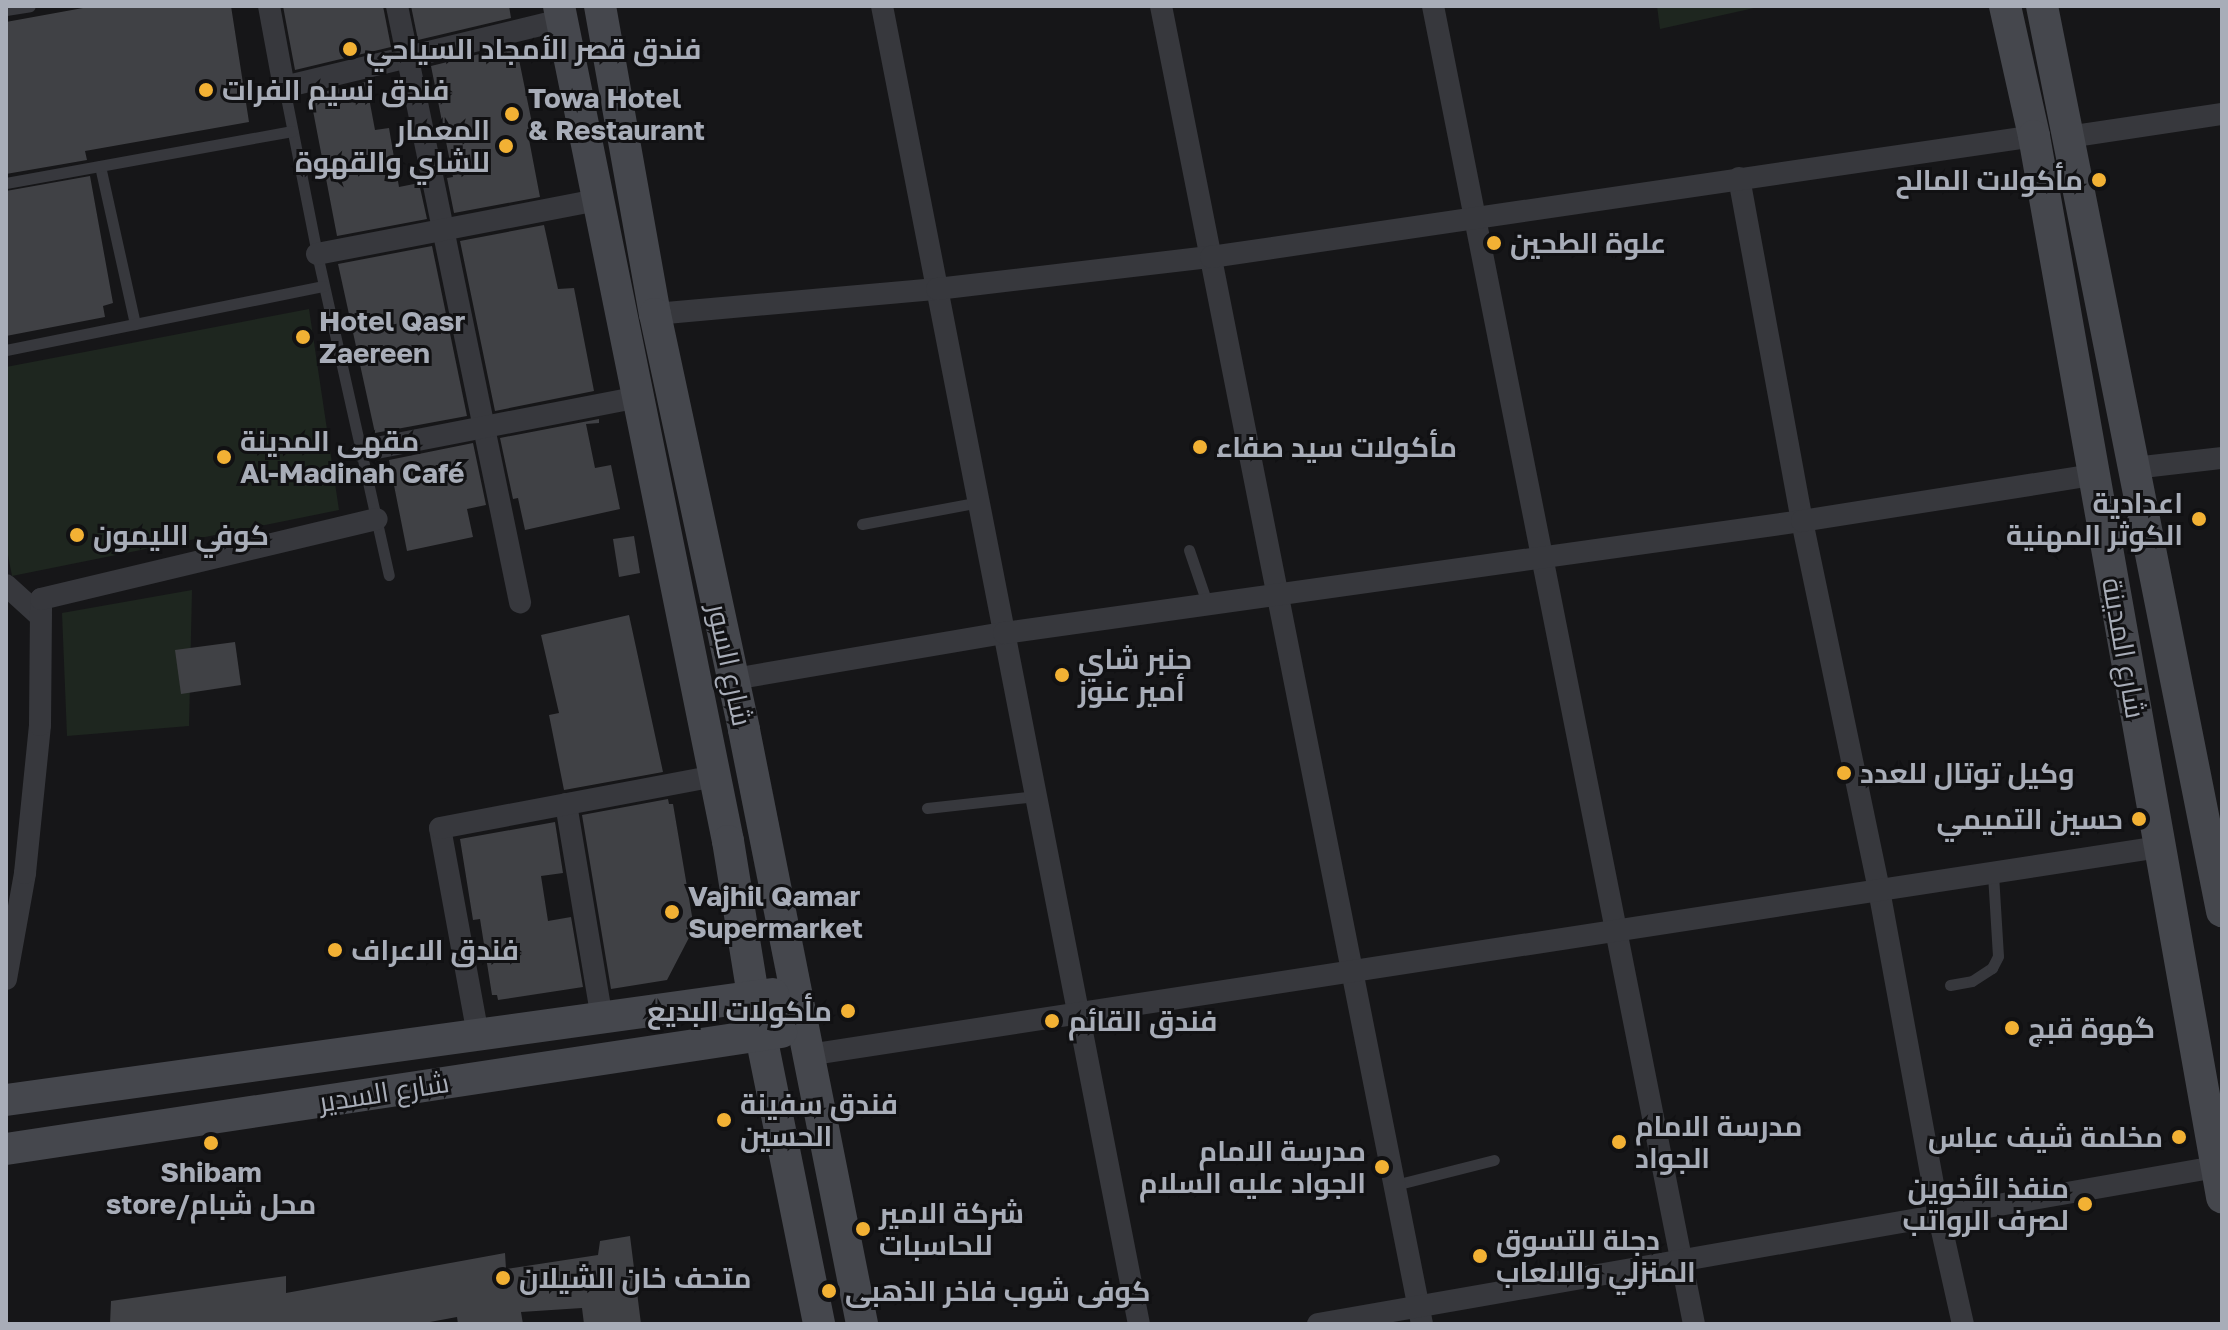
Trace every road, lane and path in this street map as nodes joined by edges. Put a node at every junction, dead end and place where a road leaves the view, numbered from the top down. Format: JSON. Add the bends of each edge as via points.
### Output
{"nodes":[{"id":1,"x":30,"y":6,"type":"edge"},
{"id":2,"x":269,"y":6,"type":"edge"},
{"id":3,"x":397,"y":6,"type":"edge"},
{"id":4,"x":601,"y":6,"type":"edge"},
{"id":5,"x":882,"y":6,"type":"edge"},
{"id":6,"x":1161,"y":6,"type":"edge"},
{"id":7,"x":1433,"y":6,"type":"edge"},
{"id":8,"x":2005,"y":6,"type":"edge"},
{"id":9,"x":2042,"y":6,"type":"edge"},
{"id":10,"x":6,"y":10,"type":"edge"},
{"id":11,"x":560,"y":13,"type":"edge"},
{"id":12,"x":408,"y":57,"type":"junction"},
{"id":13,"x":284,"y":87,"type":"junction"},
{"id":14,"x":2222,"y":114,"type":"edge"},
{"id":15,"x":292,"y":131,"type":"junction"},
{"id":16,"x":2034,"y":136,"type":"junction"},
{"id":17,"x":2068,"y":137,"type":"junction"},
{"id":18,"x":100,"y":166,"type":"junction"},
{"id":19,"x":1739,"y":178,"type":"junction"},
{"id":20,"x":6,"y":183,"type":"edge"},
{"id":21,"x":598,"y":200,"type":"junction"},
{"id":22,"x":1474,"y":216,"type":"junction"},
{"id":23,"x":444,"y":230,"type":"junction"},
{"id":24,"x":317,"y":254,"type":"junction"},
{"id":25,"x":1211,"y":257,"type":"junction"},
{"id":26,"x":324,"y":286,"type":"junction"},
{"id":27,"x":937,"y":289,"type":"junction"},
{"id":28,"x":655,"y":314,"type":"junction"},
{"id":29,"x":135,"y":324,"type":"junction"},
{"id":30,"x":6,"y":350,"type":"edge"},
{"id":31,"x":638,"y":397,"type":"junction"},
{"id":32,"x":486,"y":427,"type":"junction"},
{"id":33,"x":361,"y":451,"type":"junction"},
{"id":34,"x":2222,"y":458,"type":"edge"},
{"id":35,"x":2134,"y":468,"type":"junction"},
{"id":36,"x":2092,"y":475,"type":"junction"},
{"id":37,"x":979,"y":502,"type":"junction"},
{"id":38,"x":377,"y":519,"type":"junction"},
{"id":39,"x":1802,"y":521,"type":"junction"},
{"id":40,"x":862,"y":524,"type":"dead end"},
{"id":41,"x":1189,"y":550,"type":"dead end"},
{"id":42,"x":1542,"y":558,"type":"junction"},
{"id":43,"x":389,"y":575,"type":"dead end"},
{"id":44,"x":6,"y":585,"type":"edge"},
{"id":45,"x":1278,"y":595,"type":"junction"},
{"id":46,"x":520,"y":602,"type":"dead end"},
{"id":47,"x":1207,"y":603,"type":"junction"},
{"id":48,"x":41,"y":617,"type":"junction"},
{"id":49,"x":1004,"y":633,"type":"junction"},
{"id":50,"x":734,"y":679,"type":"junction"},
{"id":51,"x":715,"y":776,"type":"junction"},
{"id":52,"x":1036,"y":796,"type":"junction"},
{"id":53,"x":566,"y":804,"type":"junction"},
{"id":54,"x":927,"y":808,"type":"dead end"},
{"id":55,"x":2214,"y":831,"type":"edge"},
{"id":56,"x":764,"y":832,"type":"junction"},
{"id":57,"x":728,"y":841,"type":"junction"},
{"id":58,"x":2160,"y":847,"type":"junction"},
{"id":59,"x":1993,"y":874,"type":"junction"},
{"id":60,"x":1879,"y":890,"type":"junction"},
{"id":61,"x":2222,"y":911,"type":"edge"},
{"id":62,"x":1616,"y":930,"type":"junction"},
{"id":63,"x":1352,"y":971,"type":"junction"},
{"id":64,"x":6,"y":979,"type":"edge"},
{"id":65,"x":1950,"y":985,"type":"dead end"},
{"id":66,"x":796,"y":990,"type":"junction"},
{"id":67,"x":753,"y":996,"type":"junction"},
{"id":68,"x":1078,"y":1012,"type":"junction"},
{"id":69,"x":602,"y":1018,"type":"junction"},
{"id":70,"x":478,"y":1035,"type":"junction"},
{"id":71,"x":761,"y":1036,"type":"junction"},
{"id":72,"x":806,"y":1042,"type":"junction"},
{"id":73,"x":279,"y":1063,"type":"junction"},
{"id":74,"x":6,"y":1100,"type":"edge"},
{"id":75,"x":286,"y":1107,"type":"junction"},
{"id":76,"x":6,"y":1149,"type":"edge"},
{"id":77,"x":1494,"y":1160,"type":"dead end"},
{"id":78,"x":2219,"y":1182,"type":"edge"},
{"id":79,"x":1395,"y":1185,"type":"junction"},
{"id":80,"x":1939,"y":1217,"type":"junction"},
{"id":81,"x":1682,"y":1261,"type":"junction"},
{"id":82,"x":1420,"y":1315,"type":"edge"},
{"id":83,"x":819,"y":1324,"type":"edge"},
{"id":84,"x":862,"y":1324,"type":"edge"},
{"id":85,"x":1139,"y":1324,"type":"edge"},
{"id":86,"x":1318,"y":1324,"type":"edge"},
{"id":87,"x":1694,"y":1324,"type":"edge"},
{"id":88,"x":1963,"y":1324,"type":"edge"}],
"edges":[{"from":1,"to":10,"type":"lane"},
{"from":2,"to":13,"type":"street"},
{"from":3,"to":12,"type":"street"},
{"from":4,"to":28,"type":"main road","name":"شارع السور"},
{"from":5,"to":27,"type":"street"},
{"from":6,"to":25,"type":"street"},
{"from":7,"to":22,"type":"street"},
{"from":8,"to":16,"type":"main road","name":"شارع المدينة"},
{"from":9,"to":17,"type":"main road","name":"شارع المدينة"},
{"from":11,"to":12,"type":"street"},
{"from":11,"to":21,"type":"main road","name":"شارع السور"},
{"from":12,"to":13,"type":"street"},
{"from":12,"to":23,"type":"street"},
{"from":13,"to":15,"type":"lane"},
{"from":14,"to":17,"type":"street"},
{"from":15,"to":18,"type":"lane"},
{"from":15,"to":24,"type":"lane"},
{"from":16,"to":19,"type":"street"},
{"from":16,"to":36,"type":"main road","name":"شارع المدينة"},
{"from":17,"to":35,"type":"main road","name":"شارع المدينة"},
{"from":18,"to":20,"type":"lane"},
{"from":18,"to":29,"type":"lane"},
{"from":19,"to":22,"type":"street"},
{"from":19,"to":39,"type":"street"},
{"from":21,"to":23,"type":"street"},
{"from":21,"to":31,"type":"main road","name":"شارع السور"},
{"from":22,"to":25,"type":"street"},
{"from":22,"to":42,"type":"street"},
{"from":23,"to":24,"type":"street"},
{"from":23,"to":32,"type":"street"},
{"from":24,"to":26,"type":"lane"},
{"from":25,"to":27,"type":"street"},
{"from":25,"to":45,"type":"street"},
{"from":26,"to":29,"type":"lane"},
{"from":26,"to":33,"type":"lane"},
{"from":27,"to":28,"type":"street"},
{"from":27,"to":37,"type":"street"},
{"from":28,"to":50,"type":"main road","name":"شارع السور"},
{"from":29,"to":30,"type":"lane"},
{"from":31,"to":32,"type":"street"},
{"from":31,"to":51,"type":"main road","name":"شارع السور"},
{"from":32,"to":33,"type":"street"},
{"from":32,"to":46,"type":"street"},
{"from":33,"to":38,"type":"lane"},
{"from":34,"to":35,"type":"street"},
{"from":35,"to":55,"type":"main road","name":"شارع المدينة"},
{"from":36,"to":39,"type":"street"},
{"from":36,"to":58,"type":"main road","name":"شارع المدينة"},
{"from":37,"to":40,"type":"lane"},
{"from":37,"to":49,"type":"street"},
{"from":38,"to":43,"type":"lane"},
{"from":38,"to":48,"type":"street","via":[[41,599]]},
{"from":39,"to":42,"type":"street"},
{"from":39,"to":60,"type":"street"},
{"from":41,"to":47,"type":"lane"},
{"from":42,"to":45,"type":"street"},
{"from":42,"to":62,"type":"street"},
{"from":44,"to":48,"type":"street"},
{"from":45,"to":47,"type":"street"},
{"from":45,"to":63,"type":"street"},
{"from":47,"to":49,"type":"street"},
{"from":48,"to":64,"type":"street","via":[[40,725],[25,873]]},
{"from":49,"to":50,"type":"street"},
{"from":49,"to":52,"type":"street"},
{"from":50,"to":56,"type":"main road","name":"شارع السور"},
{"from":51,"to":53,"type":"street"},
{"from":51,"to":57,"type":"main road","name":"شارع السور"},
{"from":52,"to":54,"type":"lane"},
{"from":52,"to":68,"type":"street"},
{"from":53,"to":69,"type":"street"},
{"from":53,"to":70,"type":"street","via":[[440,828]]},
{"from":55,"to":61,"type":"main road","name":"شارع المدينة"},
{"from":56,"to":57,"type":"main road"},
{"from":56,"to":66,"type":"main road","name":"شارع السور"},
{"from":57,"to":67,"type":"main road","name":"شارع السور"},
{"from":58,"to":59,"type":"street"},
{"from":58,"to":78,"type":"main road","name":"شارع المدينة"},
{"from":59,"to":60,"type":"street"},
{"from":59,"to":65,"type":"lane","via":[[1998,956],[1992,968],[1972,981]]},
{"from":60,"to":62,"type":"street"},
{"from":60,"to":80,"type":"street"},
{"from":62,"to":63,"type":"street"},
{"from":62,"to":81,"type":"street"},
{"from":63,"to":68,"type":"street"},
{"from":63,"to":79,"type":"street"},
{"from":66,"to":67,"type":"main road","name":"شارع السدير"},
{"from":66,"to":72,"type":"main road","name":"شارع السور"},
{"from":67,"to":69,"type":"main road","name":"شارع السدير"},
{"from":67,"to":71,"type":"main road","name":"شارع السور"},
{"from":68,"to":72,"type":"street"},
{"from":68,"to":85,"type":"street"},
{"from":69,"to":70,"type":"main road","name":"شارع السدير"},
{"from":70,"to":73,"type":"main road","name":"شارع السدير"},
{"from":71,"to":72,"type":"main road","name":"شارع السدير"},
{"from":71,"to":75,"type":"main road","name":"شارع السدير"},
{"from":71,"to":83,"type":"main road","name":"شارع السور"},
{"from":72,"to":84,"type":"main road","name":"شارع السور"},
{"from":73,"to":74,"type":"main road","name":"شارع السدير"},
{"from":73,"to":75,"type":"main road"},
{"from":75,"to":76,"type":"main road","name":"شارع السدير"},
{"from":77,"to":79,"type":"lane"},
{"from":78,"to":80,"type":"street"},
{"from":79,"to":82,"type":"street"},
{"from":80,"to":81,"type":"street"},
{"from":80,"to":88,"type":"street"},
{"from":81,"to":82,"type":"street"},
{"from":81,"to":87,"type":"street"},
{"from":82,"to":86,"type":"street"}]}
